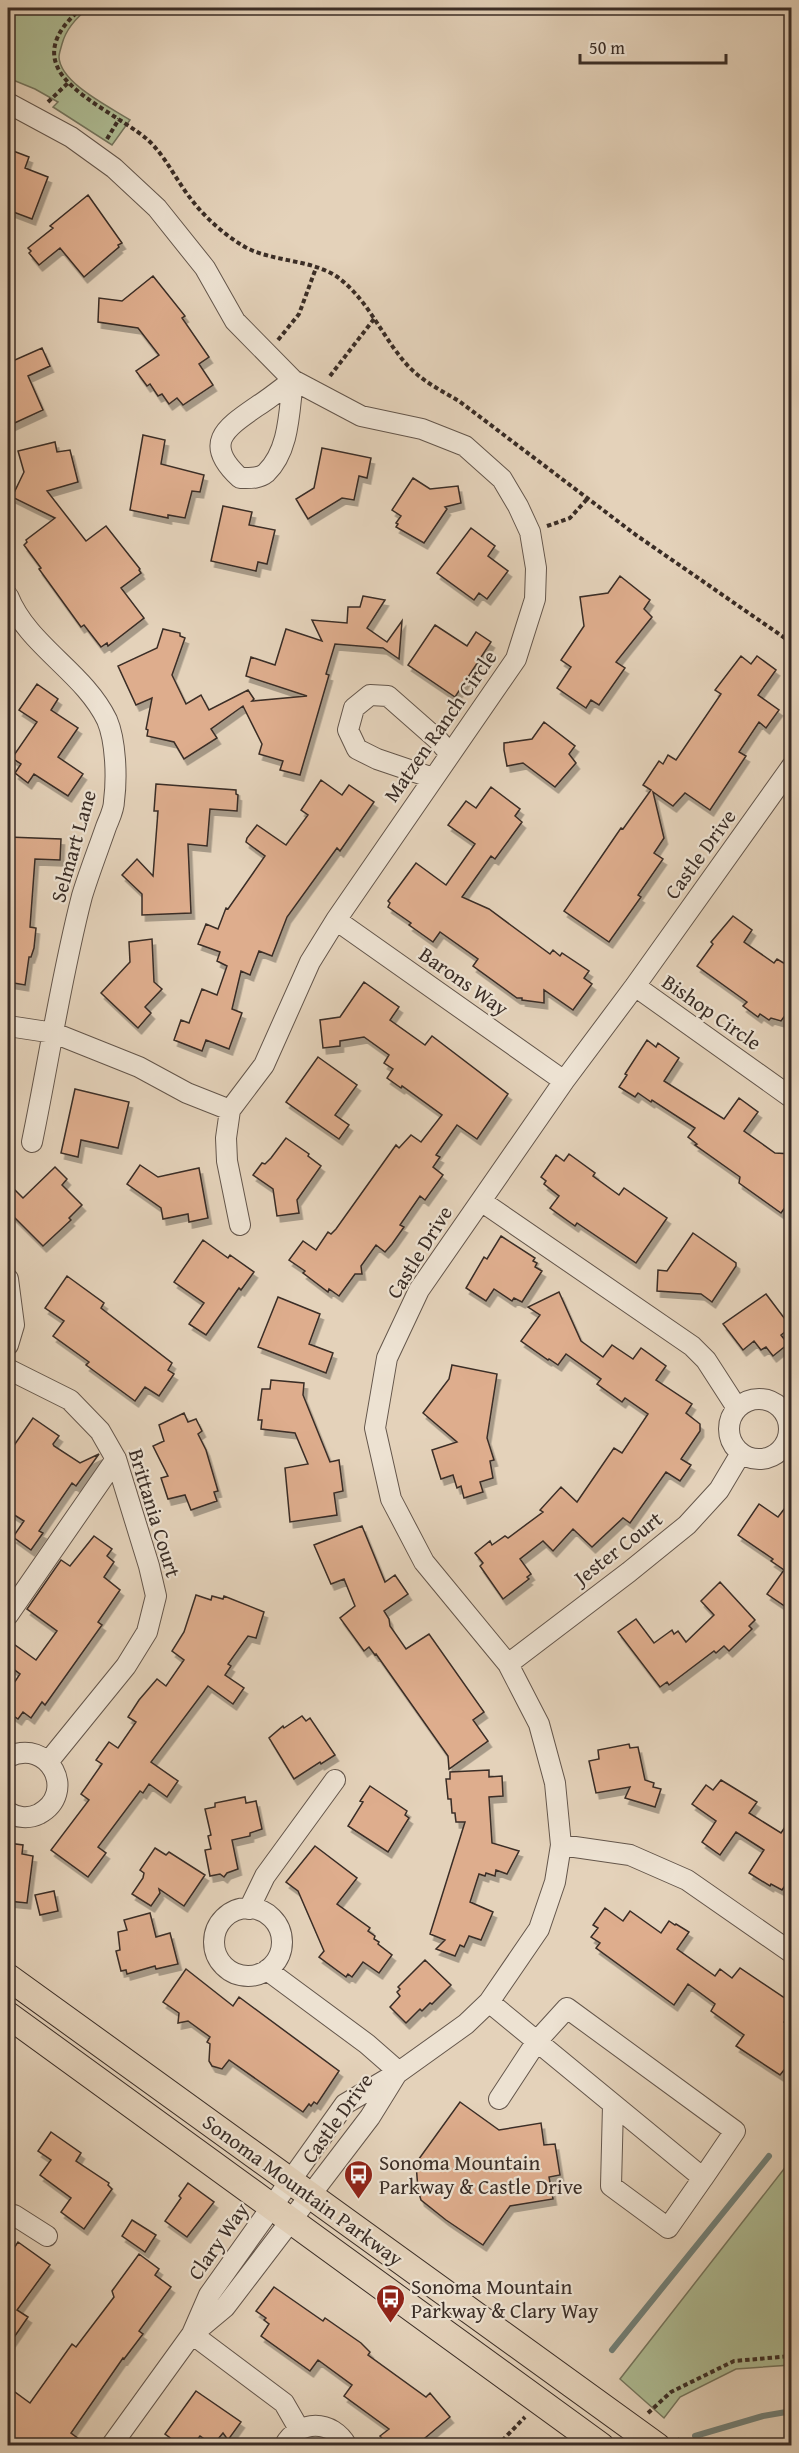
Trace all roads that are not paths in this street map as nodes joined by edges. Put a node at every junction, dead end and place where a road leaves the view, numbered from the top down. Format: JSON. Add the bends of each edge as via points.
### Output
{"nodes":[{"id":1,"x":8,"y":103,"type":"edge"},
{"id":2,"x":293,"y":380,"type":"junction"},
{"id":3,"x":8,"y":596,"type":"edge"},
{"id":4,"x":450,"y":754,"type":"junction"},
{"id":5,"x":792,"y":766,"type":"edge"},
{"id":6,"x":433,"y":778,"type":"junction"},
{"id":7,"x":336,"y":920,"type":"junction"},
{"id":8,"x":635,"y":986,"type":"junction"},
{"id":9,"x":8,"y":1026,"type":"edge"},
{"id":10,"x":54,"y":1033,"type":"junction"},
{"id":11,"x":564,"y":1081,"type":"junction"},
{"id":12,"x":792,"y":1098,"type":"edge"},
{"id":13,"x":230,"y":1110,"type":"junction"},
{"id":14,"x":32,"y":1142,"type":"dead end"},
{"id":15,"x":481,"y":1201,"type":"junction"},
{"id":16,"x":240,"y":1225,"type":"dead end"},
{"id":17,"x":8,"y":1280,"type":"edge"},
{"id":18,"x":8,"y":1345,"type":"edge"},
{"id":19,"x":8,"y":1369,"type":"edge"},
{"id":20,"x":736,"y":1408,"type":"junction"},
{"id":21,"x":790,"y":1424,"type":"edge"},
{"id":22,"x":741,"y":1453,"type":"junction"},
{"id":23,"x":116,"y":1458,"type":"junction"},
{"id":24,"x":8,"y":1616,"type":"edge"},
{"id":25,"x":508,"y":1665,"type":"junction"},
{"id":26,"x":8,"y":1757,"type":"edge"},
{"id":27,"x":48,"y":1761,"type":"junction"},
{"id":28,"x":335,"y":1780,"type":"dead end"},
{"id":29,"x":8,"y":1812,"type":"edge"},
{"id":30,"x":561,"y":1845,"type":"junction"},
{"id":31,"x":249,"y":1908,"type":"junction"},
{"id":32,"x":790,"y":1948,"type":"edge"},
{"id":33,"x":267,"y":1970,"type":"junction"},
{"id":34,"x":8,"y":1977,"type":"edge"},
{"id":35,"x":489,"y":2002,"type":"junction"},
{"id":36,"x":8,"y":2015,"type":"edge"},
{"id":37,"x":537,"y":2041,"type":"junction"},
{"id":38,"x":399,"y":2072,"type":"junction"},
{"id":39,"x":500,"y":2099,"type":"dead end"},
{"id":40,"x":613,"y":2104,"type":"junction"},
{"id":41,"x":703,"y":2178,"type":"junction"},
{"id":42,"x":300,"y":2188,"type":"junction"},
{"id":43,"x":281,"y":2214,"type":"junction"},
{"id":44,"x":8,"y":2217,"type":"edge"},
{"id":45,"x":46,"y":2236,"type":"dead end"},
{"id":46,"x":192,"y":2334,"type":"junction"},
{"id":47,"x":299,"y":2429,"type":"junction"},
{"id":48,"x":111,"y":2445,"type":"edge"},
{"id":49,"x":284,"y":2445,"type":"edge"},
{"id":50,"x":347,"y":2445,"type":"edge"},
{"id":51,"x":601,"y":2445,"type":"edge"},
{"id":52,"x":657,"y":2445,"type":"edge"}],
"edges":[{"from":1,"to":2,"type":"street","name":"Matzen Ranch Circle","via":[[71,137],[114,168],[157,208],[205,268],[235,321]]},
{"from":2,"to":2,"type":"street","via":[[227,428],[221,442],[222,457],[240,478],[266,474],[276,458],[286,437]]},
{"from":2,"to":4,"type":"street","name":"Matzen Ranch Circle","via":[[362,416],[422,429],[465,446],[502,479],[530,532],[536,568],[534,599],[516,659]]},
{"from":3,"to":10,"type":"street","name":"Selmart Lane","via":[[11,606],[49,653],[90,692],[108,722],[116,765],[114,804],[83,895]]},
{"from":4,"to":6,"type":"street","name":"Matzen Ranch Circle"},
{"from":4,"to":6,"type":"street","via":[[388,696],[370,695],[354,708],[348,730],[357,749]]},
{"from":5,"to":8,"type":"street","name":"Castle Drive"},
{"from":6,"to":7,"type":"street","name":"Matzen Ranch Circle"},
{"from":7,"to":11,"type":"street","name":"Barons Way"},
{"from":7,"to":13,"type":"street","name":"Matzen Ranch Circle","via":[[310,962],[264,1065]]},
{"from":8,"to":11,"type":"street","name":"Castle Drive"},
{"from":8,"to":12,"type":"street","name":"Bishop Circle"},
{"from":9,"to":10,"type":"street"},
{"from":10,"to":13,"type":"street","via":[[139,1066],[187,1093]]},
{"from":10,"to":14,"type":"street","name":"Selmart Lane"},
{"from":11,"to":15,"type":"street","name":"Castle Drive"},
{"from":13,"to":16,"type":"street","via":[[227,1161]]},
{"from":15,"to":20,"type":"street","via":[[692,1346],[706,1360]]},
{"from":15,"to":25,"type":"street","name":"Castle Drive","via":[[419,1290],[387,1358],[375,1428],[391,1499],[424,1562]]},
{"from":17,"to":18,"type":"street","via":[[14,1325]]},
{"from":19,"to":23,"type":"street","name":"Brittania Court","via":[[70,1400],[100,1431]]},
{"from":20,"to":21,"type":"street","via":[[755,1399],[769,1400],[785,1413]]},
{"from":20,"to":22,"type":"street","via":[[729,1435]]},
{"from":21,"to":22,"type":"street","via":[[785,1444],[778,1452],[760,1458]]},
{"from":22,"to":25,"type":"street","name":"Jester Court","via":[[719,1490],[687,1525]]},
{"from":23,"to":24,"type":"street"},
{"from":23,"to":27,"type":"street","name":"Brittania Court","via":[[156,1596],[147,1632],[126,1666]]},
{"from":25,"to":30,"type":"street","name":"Castle Drive","via":[[539,1724],[555,1784]]},
{"from":26,"to":27,"type":"street","via":[[30,1752]]},
{"from":27,"to":29,"type":"street","via":[[57,1782],[52,1803],[35,1816],[23,1818]]},
{"from":28,"to":31,"type":"street","via":[[265,1876]]},
{"from":30,"to":32,"type":"street","via":[[630,1855],[687,1881]]},
{"from":30,"to":35,"type":"street","name":"Castle Drive","via":[[555,1882],[539,1929]]},
{"from":31,"to":33,"type":"street","via":[[268,1915],[280,1931],[281,1949]]},
{"from":31,"to":33,"type":"street","via":[[231,1913],[219,1923],[214,1940],[217,1956],[231,1972],[248,1976]]},
{"from":33,"to":38,"type":"street"},
{"from":34,"to":42,"type":"main road","name":"Sonoma Mountain Parkway"},
{"from":35,"to":37,"type":"street"},
{"from":35,"to":38,"type":"street","name":"Castle Drive","via":[[466,2024]]},
{"from":36,"to":43,"type":"main road","name":"Sonoma Mountain Parkway"},
{"from":37,"to":39,"type":"street"},
{"from":37,"to":40,"type":"street"},
{"from":37,"to":41,"type":"street","via":[[567,2008],[735,2131]]},
{"from":38,"to":42,"type":"street","name":"Castle Drive","via":[[370,2117]]},
{"from":38,"to":42,"type":"street","name":"Castle Drive","via":[[345,2104]]},
{"from":40,"to":41,"type":"street"},
{"from":40,"to":41,"type":"street","via":[[611,2186],[668,2228]]},
{"from":42,"to":43,"type":"street","name":"Castle Drive"},
{"from":42,"to":52,"type":"main road","name":"Sonoma Mountain Parkway"},
{"from":43,"to":46,"type":"street","name":"Clary Way","via":[[209,2295]]},
{"from":43,"to":51,"type":"main road","name":"Sonoma Mountain Parkway"},
{"from":44,"to":45,"type":"street","via":[[14,2215]]},
{"from":46,"to":47,"type":"street","via":[[284,2403]]},
{"from":46,"to":48,"type":"street","name":"Clary Way"},
{"from":47,"to":49,"type":"street"},
{"from":47,"to":50,"type":"street","via":[[322,2425],[334,2430]]}]}
